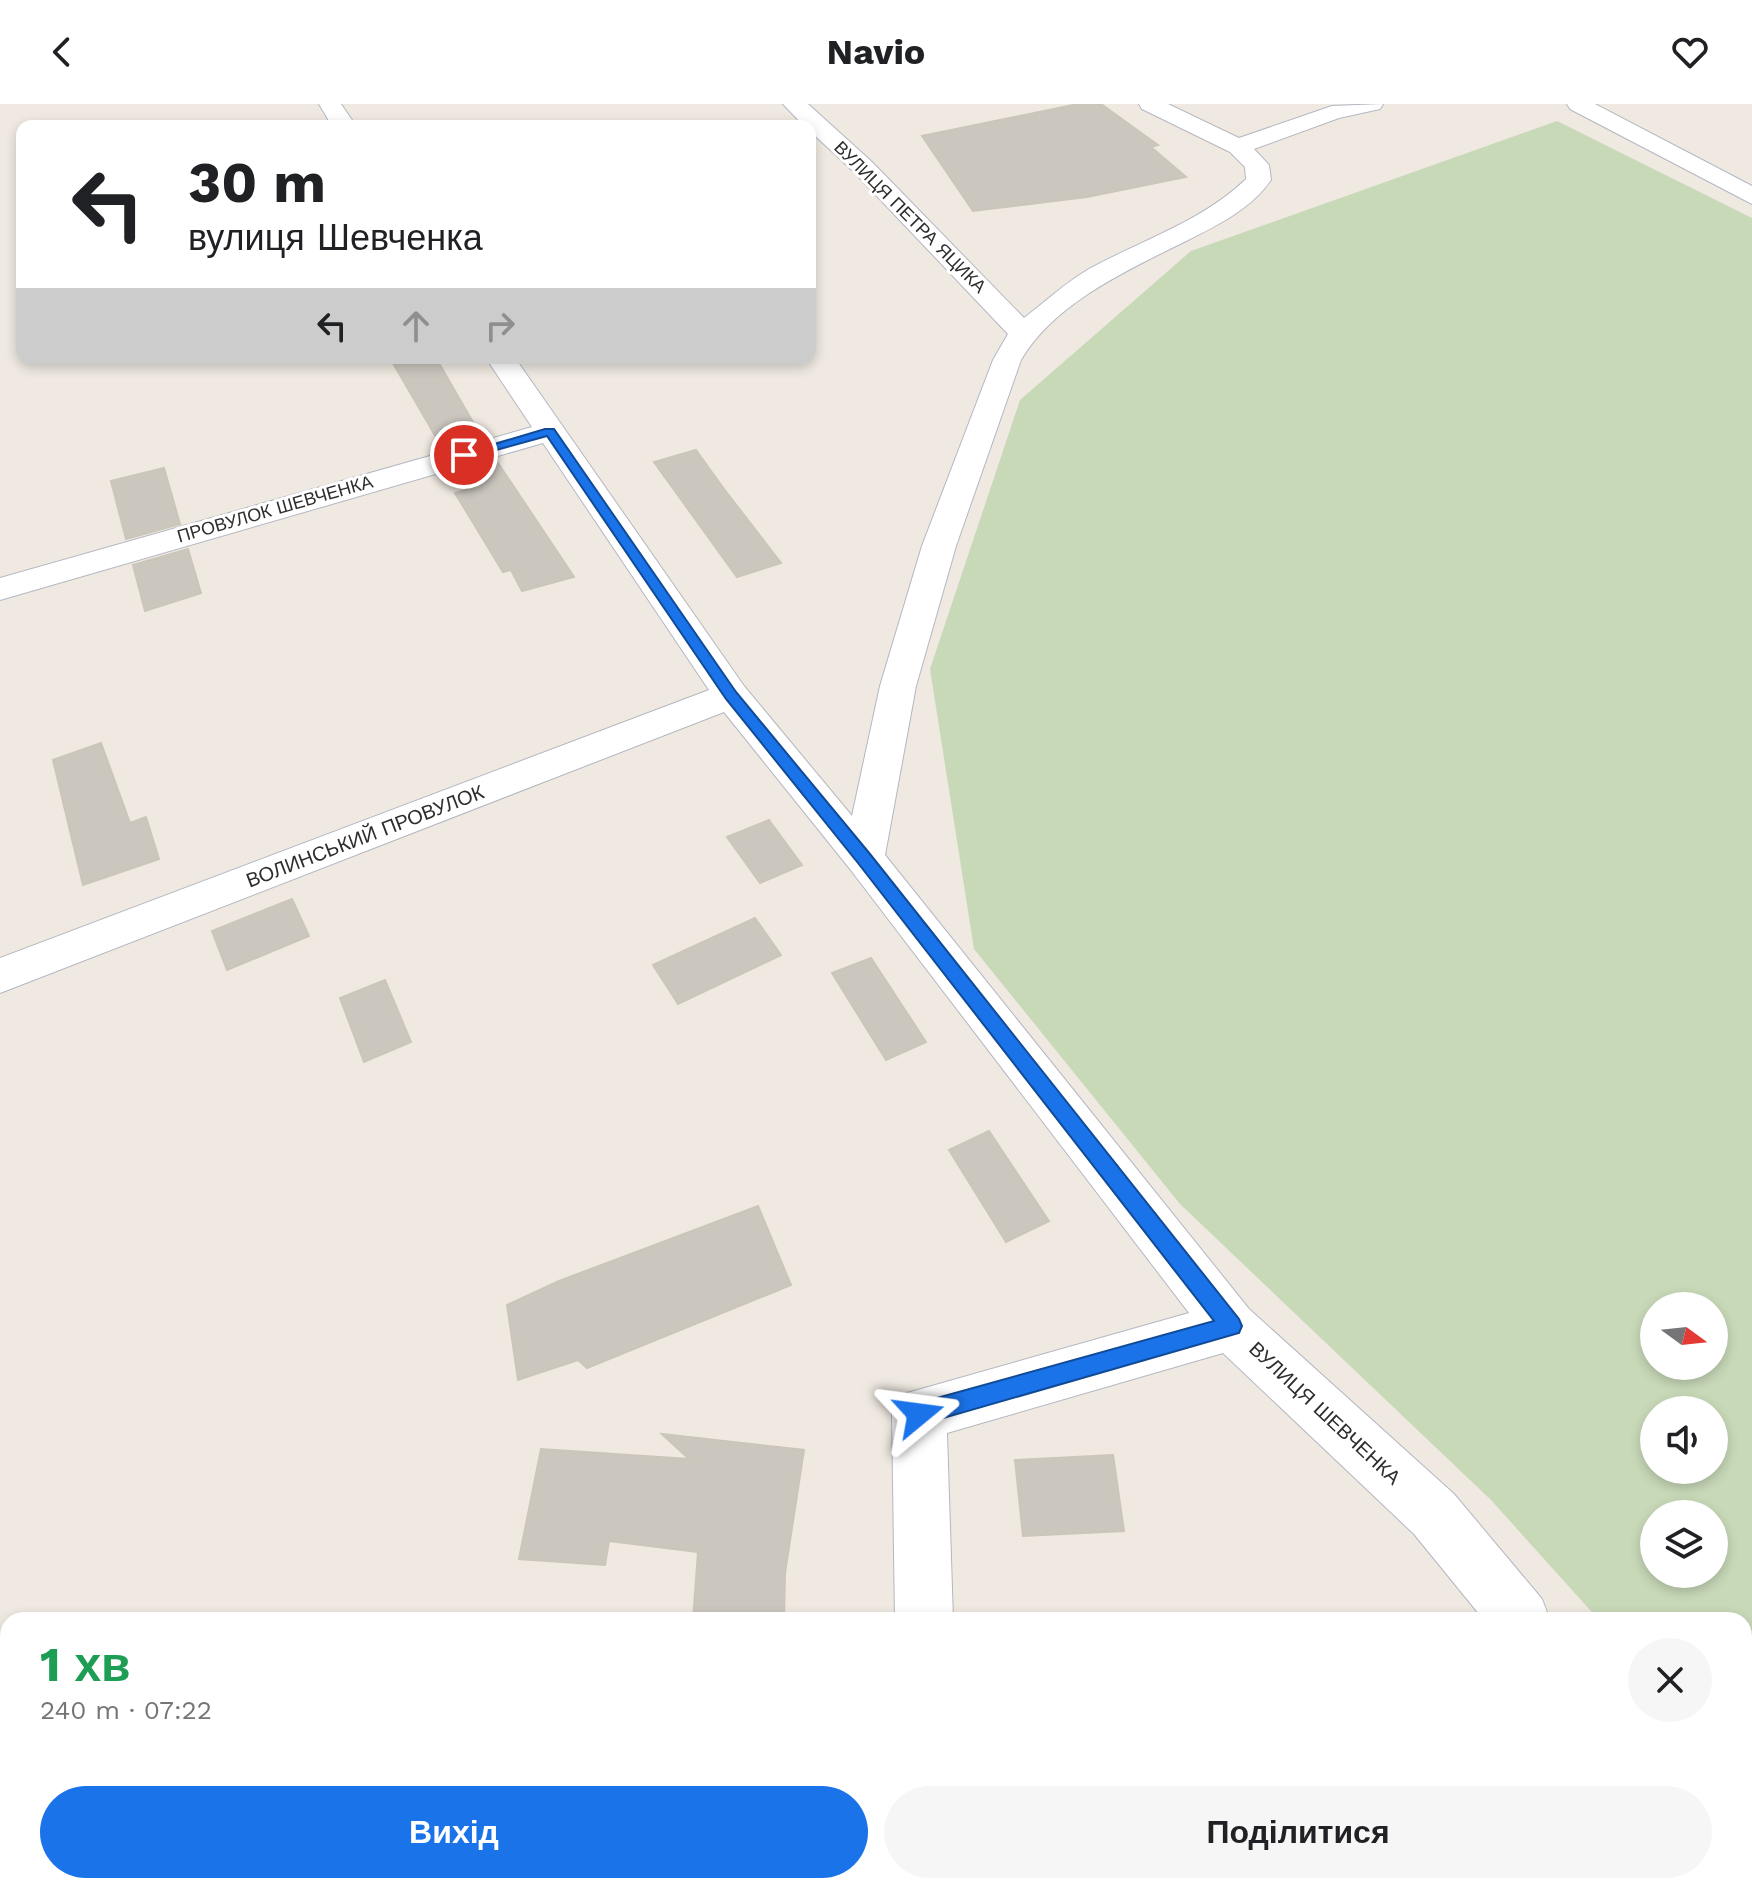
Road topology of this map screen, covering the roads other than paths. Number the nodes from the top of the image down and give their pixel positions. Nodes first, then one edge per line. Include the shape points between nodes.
1 (794, 104) edge
2 (1150, 104) edge
3 (1372, 104) edge
4 (1578, 104) edge
5 (812, 120) edge
6 (816, 124) edge
7 (1238, 147) junction
8 (1752, 196) edge
9 (1023, 333) junction
10 (504, 364) edge
11 (550, 431) junction
12 (0, 589) edge
13 (731, 695) junction
14 (864, 858) junction
15 (0, 976) edge
16 (1231, 1326) junction
17 (924, 1612) edge
18 (1514, 1612) edge

1 - 5 street, ВУЛИЦЯ ПЕТРА ЯЦИКА
2 - 7 street
3 - 7 street
4 - 8 street
6 - 9 street, ВУЛИЦЯ ПЕТРА ЯЦИКА
7 - 9 street via 1257,165 1259,180 1238,201 1096,276
9 - 14 street via 1007,360 939,546 898,686
10 - 11 street, ВУЛИЦЯ ШЕВЧЕНКА
11 - 12 street, ПРОВУЛОК ШЕВЧЕНКА
11 - 13 street, ВУЛИЦЯ ШЕВЧЕНКА
13 - 14 street, ВУЛИЦЯ ШЕВЧЕНКА
13 - 15 street, ВОЛИНСЬКИЙ ПРОВУЛОК
14 - 16 street, ВУЛИЦЯ ШЕВЧЕНКА
16 - 17 street via 919,1414
16 - 18 street, ВУЛИЦЯ ШЕВЧЕНКА via 1434,1514

